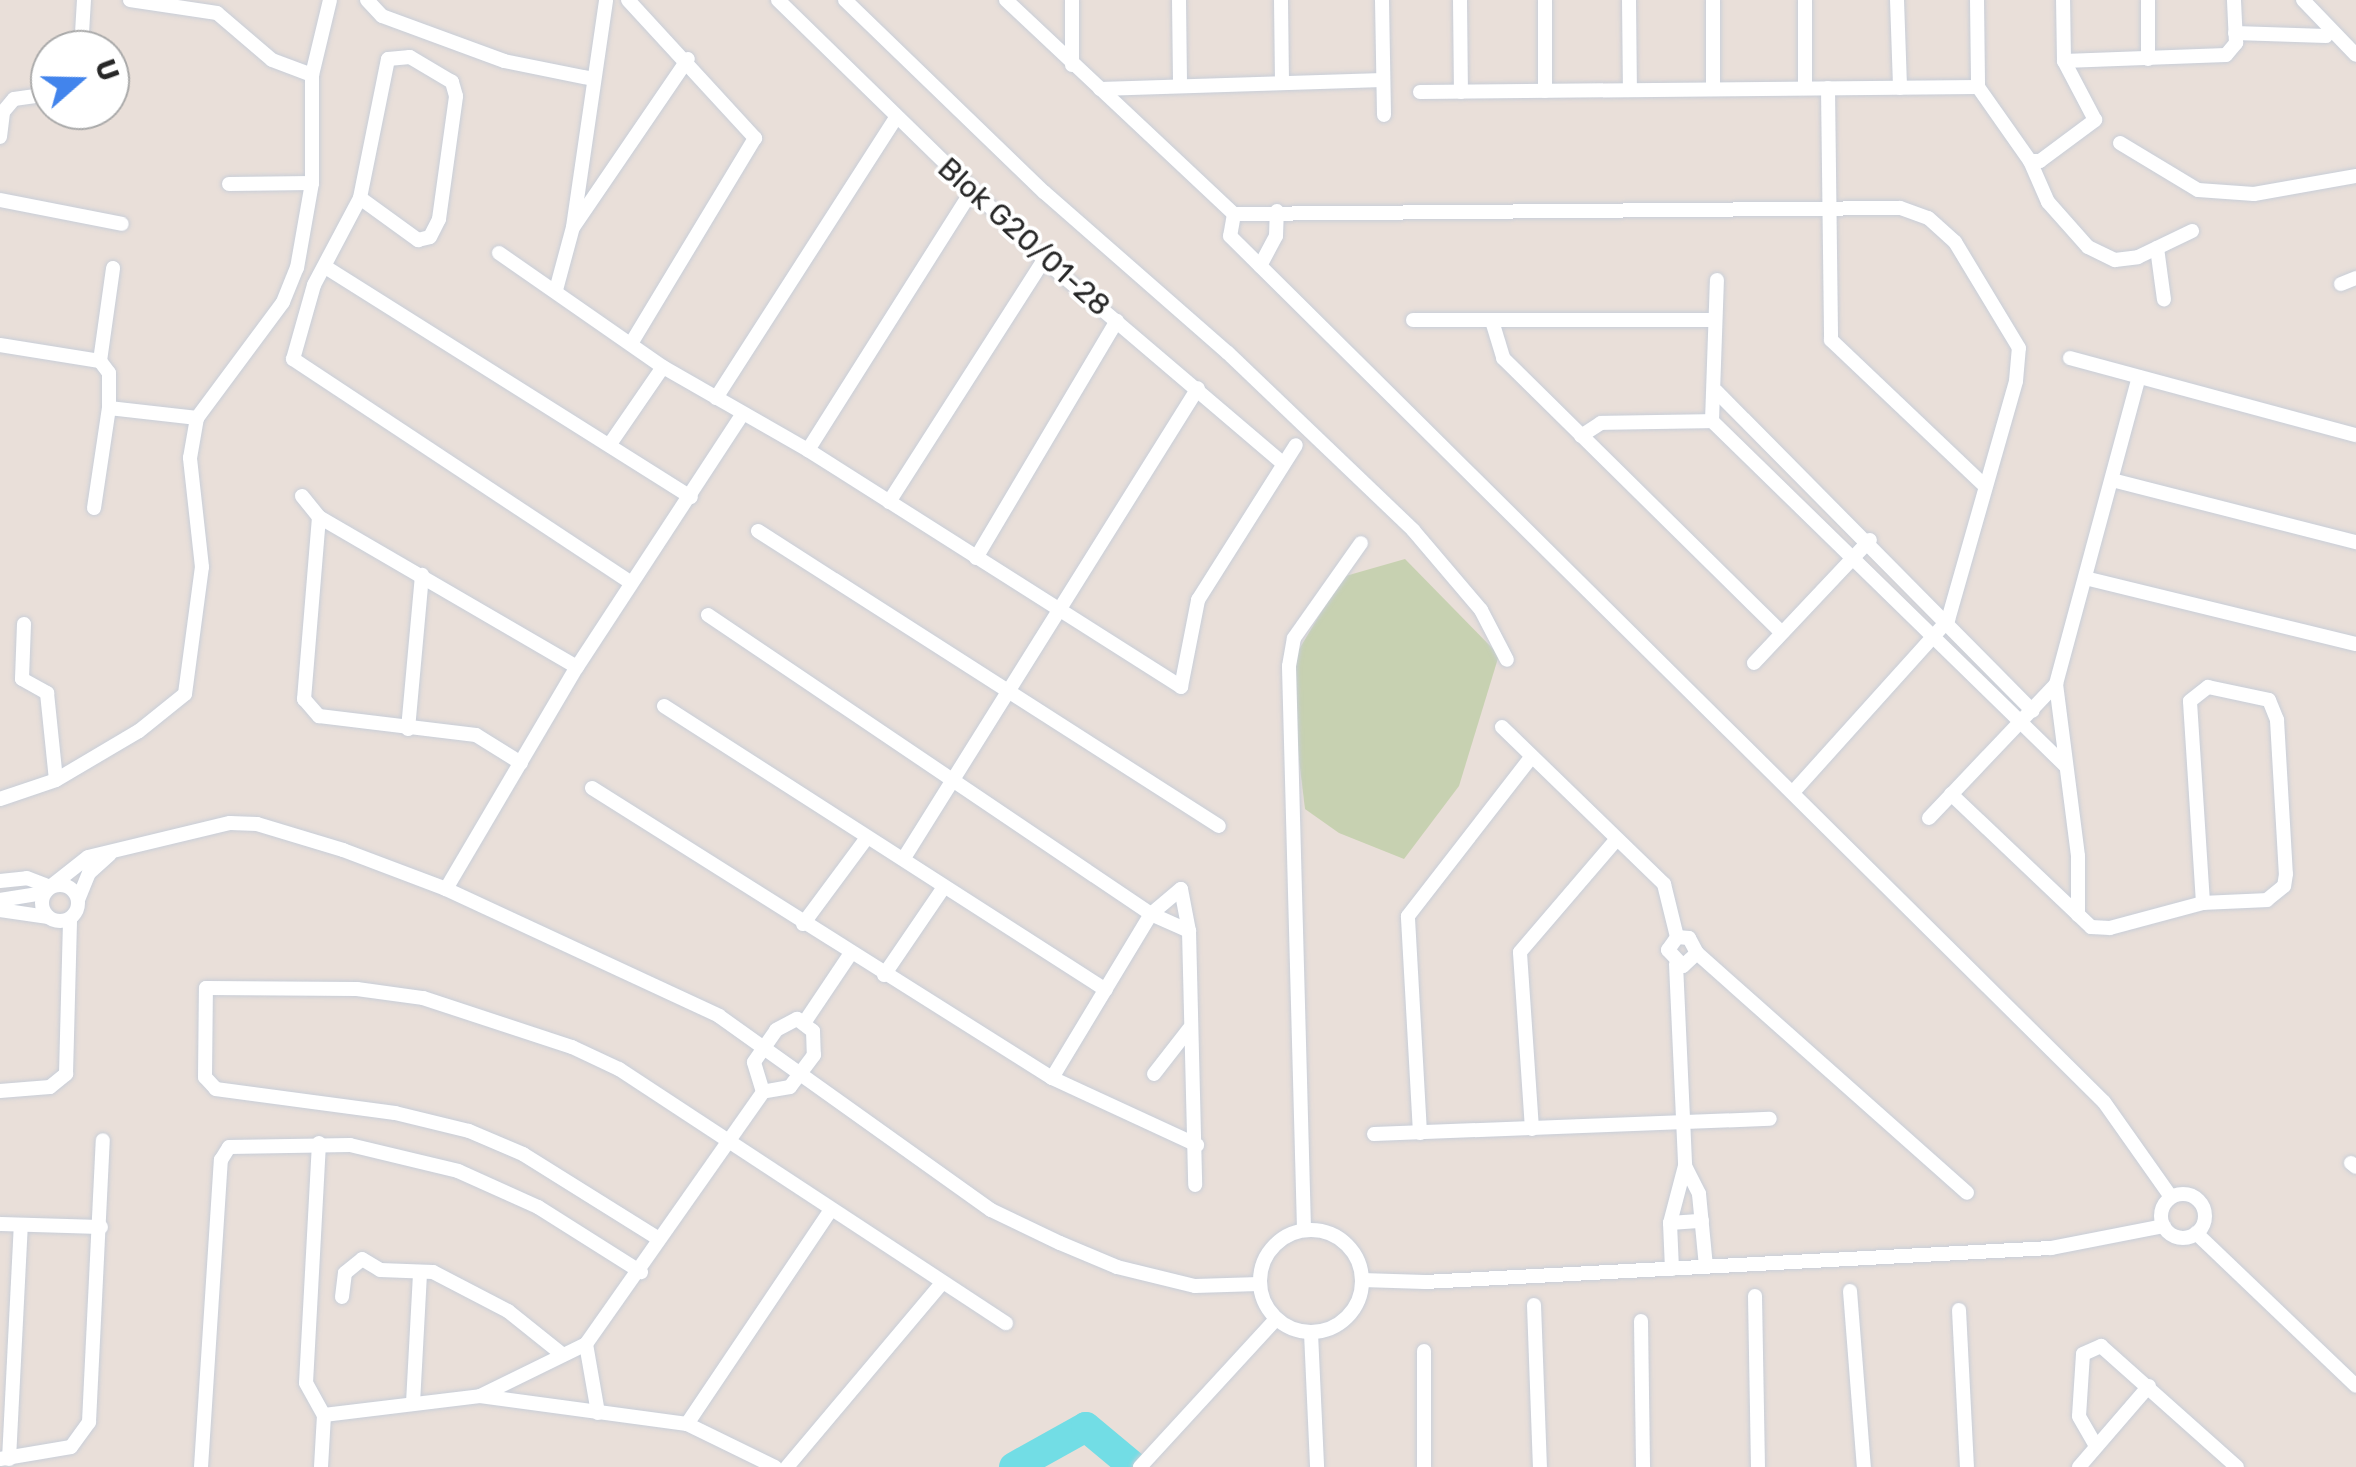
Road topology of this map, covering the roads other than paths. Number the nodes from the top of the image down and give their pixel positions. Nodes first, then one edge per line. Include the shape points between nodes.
1 (84, 0) edge
2 (130, 0) edge
3 (330, 0) edge
4 (367, 0) edge
5 (606, 0) edge
6 (628, 0) edge
7 (778, 0) edge
8 (845, 0) edge
9 (1006, 0) edge
10 (1072, 0) edge
11 (1179, 0) edge
12 (1281, 0) edge
13 (1382, 0) edge
14 (1460, 0) edge
15 (1544, 0) edge
16 (1628, 0) edge
17 (1713, 0) edge
18 (1805, 0) edge
19 (1897, 0) edge
20 (1977, 0) edge
21 (2063, 0) edge
22 (2148, 0) edge
23 (2234, 0) edge
24 (2303, 0) edge
25 (82, 30) edge
26 (2235, 33) junction
27 (2326, 36) dead end
28 (2356, 55) edge
29 (2148, 59) junction
30 (688, 60) junction
31 (2064, 61) junction
32 (1072, 65) junction
33 (312, 75) junction
34 (593, 79) junction
35 (1383, 80) junction
36 (1282, 83) junction
37 (1180, 86) junction
38 (1978, 87) junction
39 (1805, 88) junction
40 (1828, 88) junction
41 (1900, 88) junction
42 (1100, 89) junction
43 (1630, 90) junction
44 (1713, 90) junction
45 (1546, 91) junction
46 (1420, 92) dead end
47 (1462, 92) junction
48 (30, 97) edge
49 (2, 112) edge
50 (1384, 115) dead end
51 (895, 120) junction
52 (0, 137) edge
53 (2120, 143) dead end
54 (2030, 161) junction
55 (2356, 176) edge
56 (312, 183) junction
57 (229, 184) dead end
58 (972, 192) junction
59 (360, 198) junction
60 (0, 200) edge
61 (1831, 208) junction
62 (1277, 211) junction
63 (1234, 214) junction
64 (122, 224) dead end
65 (574, 227) junction
66 (2192, 231) dead end
67 (2157, 248) junction
68 (499, 254) dead end
69 (1044, 260) junction
70 (1260, 266) junction
71 (112, 268) dead end
72 (327, 268) junction
73 (2356, 278) edge
74 (1717, 280) dead end
75 (2341, 284) dead end
76 (556, 290) junction
77 (2164, 300) dead end
78 (1414, 320) dead end
79 (1715, 320) junction
80 (1117, 321) junction
81 (1492, 321) junction
82 (632, 342) junction
83 (0, 345) edge
84 (2070, 358) dead end
85 (100, 361) junction
86 (663, 366) junction
87 (2139, 377) junction
88 (1198, 388) junction
89 (1716, 391) junction
90 (716, 398) junction
91 (108, 408) junction
92 (742, 414) junction
93 (197, 418) junction
94 (1712, 421) junction
95 (2356, 435) edge
96 (1581, 436) junction
97 (610, 444) junction
98 (1296, 445) dead end
99 (808, 450) junction
100 (1282, 462) junction
101 (2112, 480) junction
102 (1985, 486) junction
103 (302, 496) dead end
104 (691, 498) junction
105 (889, 502) junction
106 (94, 508) dead end
107 (319, 517) junction
108 (758, 531) dead end
109 (1870, 540) junction
110 (2356, 542) edge
111 (1361, 543) dead end
112 (976, 558) junction
113 (1852, 559) junction
114 (422, 575) junction
115 (2085, 578) junction
116 (631, 583) junction
117 (1059, 610) junction
118 (708, 615) dead end
119 (1948, 620) junction
120 (24, 624) dead end
121 (1781, 632) junction
122 (1936, 636) junction
123 (2356, 644) edge
124 (1508, 660) dead end
125 (1754, 662) dead end
126 (576, 667) junction
127 (2056, 684) junction
128 (1007, 693) junction
129 (664, 706) dead end
130 (2033, 712) junction
131 (2021, 724) junction
132 (1502, 727) dead end
133 (408, 729) junction
134 (1532, 756) junction
135 (521, 763) junction
136 (2065, 764) junction
137 (953, 779) junction
138 (56, 780) junction
139 (592, 788) dead end
140 (1795, 790) junction
141 (1951, 794) junction
142 (0, 800) edge
143 (1929, 818) dead end
144 (1218, 826) dead end
145 (866, 839) junction
146 (1616, 840) junction
147 (118, 848) junction
148 (904, 858) junction
149 (0, 881) edge
150 (446, 888) junction
151 (48, 890) junction
152 (942, 890) junction
153 (0, 900) edge
154 (78, 900) junction
155 (2203, 903) junction
156 (0, 910) edge
157 (1152, 914) junction
158 (2078, 915) junction
159 (48, 916) junction
160 (70, 919) junction
161 (803, 924) junction
162 (1189, 931) junction
163 (1678, 937) junction
164 (1697, 953) junction
165 (849, 956) junction
166 (1676, 964) junction
167 (884, 975) junction
168 (1106, 990) junction
169 (806, 1020) junction
170 (1189, 1029) junction
171 (763, 1045) junction
172 (801, 1074) junction
173 (1154, 1074) dead end
174 (1052, 1078) junction
175 (0, 1092) edge
176 (762, 1092) junction
177 (1770, 1119) dead end
178 (1682, 1122) junction
179 (1532, 1129) junction
180 (1420, 1133) junction
181 (1374, 1134) dead end
182 (103, 1140) dead end
183 (724, 1142) junction
184 (319, 1143) junction
185 (1197, 1145) junction
186 (1685, 1166) junction
187 (1195, 1185) dead end
188 (1967, 1193) dead end
189 (2172, 1197) junction
190 (830, 1211) junction
191 (1670, 1222) junction
192 (1702, 1222) junction
193 (0, 1224) edge
194 (21, 1225) junction
195 (2164, 1226) junction
196 (101, 1227) junction
197 (1304, 1230) junction
198 (2196, 1233) junction
199 (659, 1239) junction
200 (1706, 1267) junction
201 (1672, 1268) junction
202 (641, 1272) junction
203 (420, 1273) junction
204 (1362, 1280) junction
205 (942, 1283) junction
206 (1259, 1284) junction
207 (1850, 1291) dead end
208 (1754, 1296) dead end
209 (342, 1297) dead end
210 (1534, 1305) dead end
211 (1959, 1310) dead end
212 (1276, 1318) junction
213 (1641, 1321) dead end
214 (1006, 1322) dead end
215 (1312, 1332) junction
216 (586, 1344) junction
217 (1424, 1352) dead end
218 (563, 1356) junction
219 (2149, 1386) junction
220 (2356, 1386) edge
221 (6, 1389) edge
222 (480, 1396) junction
223 (412, 1403) junction
224 (598, 1413) junction
225 (324, 1415) junction
226 (688, 1424) junction
227 (2096, 1446) junction
228 (4, 1458) edge
229 (200, 1467) edge
230 (321, 1467) edge
231 (775, 1467) edge
232 (787, 1467) edge
233 (1140, 1467) edge
234 (1317, 1467) edge
235 (1424, 1467) edge
236 (1540, 1467) edge
237 (1643, 1467) edge
238 (1758, 1467) edge
239 (1864, 1467) edge
240 (1966, 1467) edge
241 (2080, 1467) edge
242 (2237, 1467) edge

1 - 25 street
2 - 33 street via 218,13 272,60
3 - 33 street
4 - 34 street via 382,16 494,58
5 - 34 street
6 - 30 street
7 - 51 street, Blok G20/01-28
8 - 124 street via 1413,530 1481,610
9 - 32 street
10 - 32 street
11 - 37 street
12 - 36 street
13 - 35 street
14 - 47 street
15 - 45 street
16 - 43 street
17 - 44 street
18 - 39 street
19 - 41 street
20 - 38 street
21 - 31 street
22 - 29 street
23 - 26 street
24 - 28 street
26 - 27 street
26 - 29 street via 2226,55
29 - 31 street
30 - 65 street
30 - 82 street via 753,130 754,144
31 - 54 street via 2095,120 2040,161
32 - 42 street
33 - 56 street
34 - 65 street
35 - 36 street
35 - 50 street
36 - 37 street
37 - 42 street
38 - 41 street
38 - 54 street
39 - 40 street
39 - 44 street
40 - 41 street
40 - 61 street
42 - 63 street
43 - 44 street
43 - 45 street
45 - 47 street
46 - 47 street
48 - 49 street via 14,99
49 - 52 street
51 - 58 street, Blok G20/01-28
51 - 90 street
53 - 55 street via 2198,190 2254,194
54 - 67 street via 2048,202 2088,246 2115,260
56 - 57 street
56 - 93 street via 284,302
58 - 69 street, Blok G20/01-28
58 - 99 street
59 - 59 street via 388,59 410,57 452,82 456,96 439,219 430,237 418,240
59 - 72 street via 343,220
60 - 64 street
61 - 62 street
61 - 102 street via 1833,344
61 - 102 street via 1900,208 1928,218 1956,242 2010,324 2019,348 2016,381
62 - 63 street
62 - 70 street via 1276,236
63 - 70 street via 1230,236
65 - 76 street
66 - 67 street
67 - 77 street
68 - 76 street
69 - 80 street, Blok G20/01-28
69 - 105 street
70 - 140 street
71 - 85 street
72 - 97 street
72 - 116 street via 314,285 293,359
73 - 75 street
74 - 79 street
76 - 82 street
78 - 81 street
79 - 81 street
79 - 89 street
80 - 88 street, Blok G20/01-28
80 - 112 street
81 - 96 street via 1503,358
82 - 86 street
83 - 85 street
84 - 87 street
85 - 91 street via 108,372
86 - 90 street
86 - 97 street
87 - 95 street
87 - 101 street
88 - 100 street, Blok G20/01-28
88 - 117 street
89 - 94 street
89 - 109 street
90 - 92 street
91 - 93 street
91 - 106 street
92 - 99 street
92 - 104 street
93 - 138 street via 190,458 202,567 185,694 139,731
94 - 96 street via 1601,423
94 - 113 street
96 - 121 street
97 - 104 street
98 - 100 street
99 - 105 street
100 - 117 street via 1193,611 1181,687
101 - 110 street
101 - 115 street
102 - 119 street
103 - 107 street
104 - 116 street
105 - 112 street
107 - 114 street
107 - 133 street via 304,699 320,716
108 - 128 street
109 - 113 street
109 - 119 street
111 - 197 street via 1294,638 1290,656
112 - 117 street
113 - 121 street
113 - 122 street
114 - 126 street
114 - 133 street
115 - 123 street
115 - 127 street
116 - 126 street
117 - 128 street
118 - 137 street
119 - 122 street
119 - 130 street
120 - 138 street via 22,680 47,693
121 - 125 street
122 - 131 street
122 - 140 street
126 - 135 street
127 - 130 street
127 - 136 street
128 - 137 street
128 - 144 street
129 - 145 street
130 - 131 street
131 - 136 street
131 - 141 street
132 - 134 street
133 - 135 street via 476,736
134 - 146 street
134 - 180 street via 1408,916
135 - 150 street
136 - 158 street
137 - 148 street
137 - 157 street
138 - 142 street
139 - 161 street
140 - 189 street via 2104,1102
141 - 143 street
141 - 158 street
145 - 148 street
145 - 161 street
146 - 163 street via 1664,884
146 - 179 street via 1520,952
147 - 150 street via 216,825 257,824
147 - 151 street via 81,860
147 - 154 street via 90,873
148 - 152 street
149 - 151 street via 27,878
150 - 171 street via 654,981
151 - 153 street
151 - 154 street via 68,886
151 - 159 street
152 - 167 street
152 - 168 street
154 - 160 street
155 - 155 street via 2190,701 2208,687 2269,700 2277,720 2286,874 2284,886 2267,900
155 - 158 street via 2110,928 2091,927
156 - 159 street
157 - 162 street
157 - 162 street via 1179,888
157 - 168 street
159 - 160 street
160 - 175 street via 66,1074 50,1088
161 - 165 street
162 - 170 street
163 - 164 street via 1694,942
163 - 166 street via 1668,950
164 - 166 street via 1690,964
164 - 188 street
165 - 167 street
165 - 169 street
166 - 178 street
167 - 174 street
168 - 174 street
169 - 171 street via 787,1022
169 - 172 street via 816,1042
170 - 173 street
170 - 185 street
171 - 172 street
171 - 176 street via 754,1077
172 - 176 street via 784,1090
172 - 206 street via 991,1210 1060,1244 1196,1286
174 - 185 street
176 - 183 street
177 - 178 street
178 - 179 street
178 - 186 street
179 - 180 street
180 - 181 street
182 - 196 street
183 - 190 street
183 - 199 street
183 - 199 street via 618,1069 485,1016 357,989 206,988 205,1077 216,1090 395,1113 468,1132 523,1154
184 - 202 street via 386,1152 486,1182
184 - 225 street via 306,1384
184 - 229 street via 236,1145 220,1160
185 - 187 street
186 - 191 street
186 - 192 street
189 - 195 street via 2162,1210
189 - 198 street via 2187,1194 2200,1203 2204,1219
190 - 205 street
190 - 226 street
191 - 192 street
191 - 201 street
192 - 200 street
193 - 194 street
194 - 196 street
194 - 221 street
195 - 198 street via 2176,1236
195 - 200 street via 2051,1248
196 - 228 street via 88,1422 71,1447
197 - 204 street via 1336,1236 1348,1246
197 - 206 street via 1266,1254
198 - 220 street
199 - 202 street
200 - 201 street
201 - 204 street
202 - 216 street
203 - 209 street via 380,1270 362,1258 345,1273
203 - 218 street via 440,1274 508,1312
203 - 223 street
204 - 215 street via 1343,1321
205 - 214 street
205 - 232 street
206 - 212 street
207 - 239 street
208 - 238 street
210 - 236 street
211 - 240 street
212 - 215 street
212 - 233 street
213 - 237 street
215 - 234 street
216 - 218 street
216 - 224 street
217 - 235 street
218 - 222 street
219 - 227 street
219 - 227 street via 2100,1346 2083,1354 2078,1416
219 - 242 street
221 - 228 street
222 - 223 street
222 - 224 street
223 - 225 street
224 - 226 street
225 - 230 street
226 - 231 street
227 - 241 street

